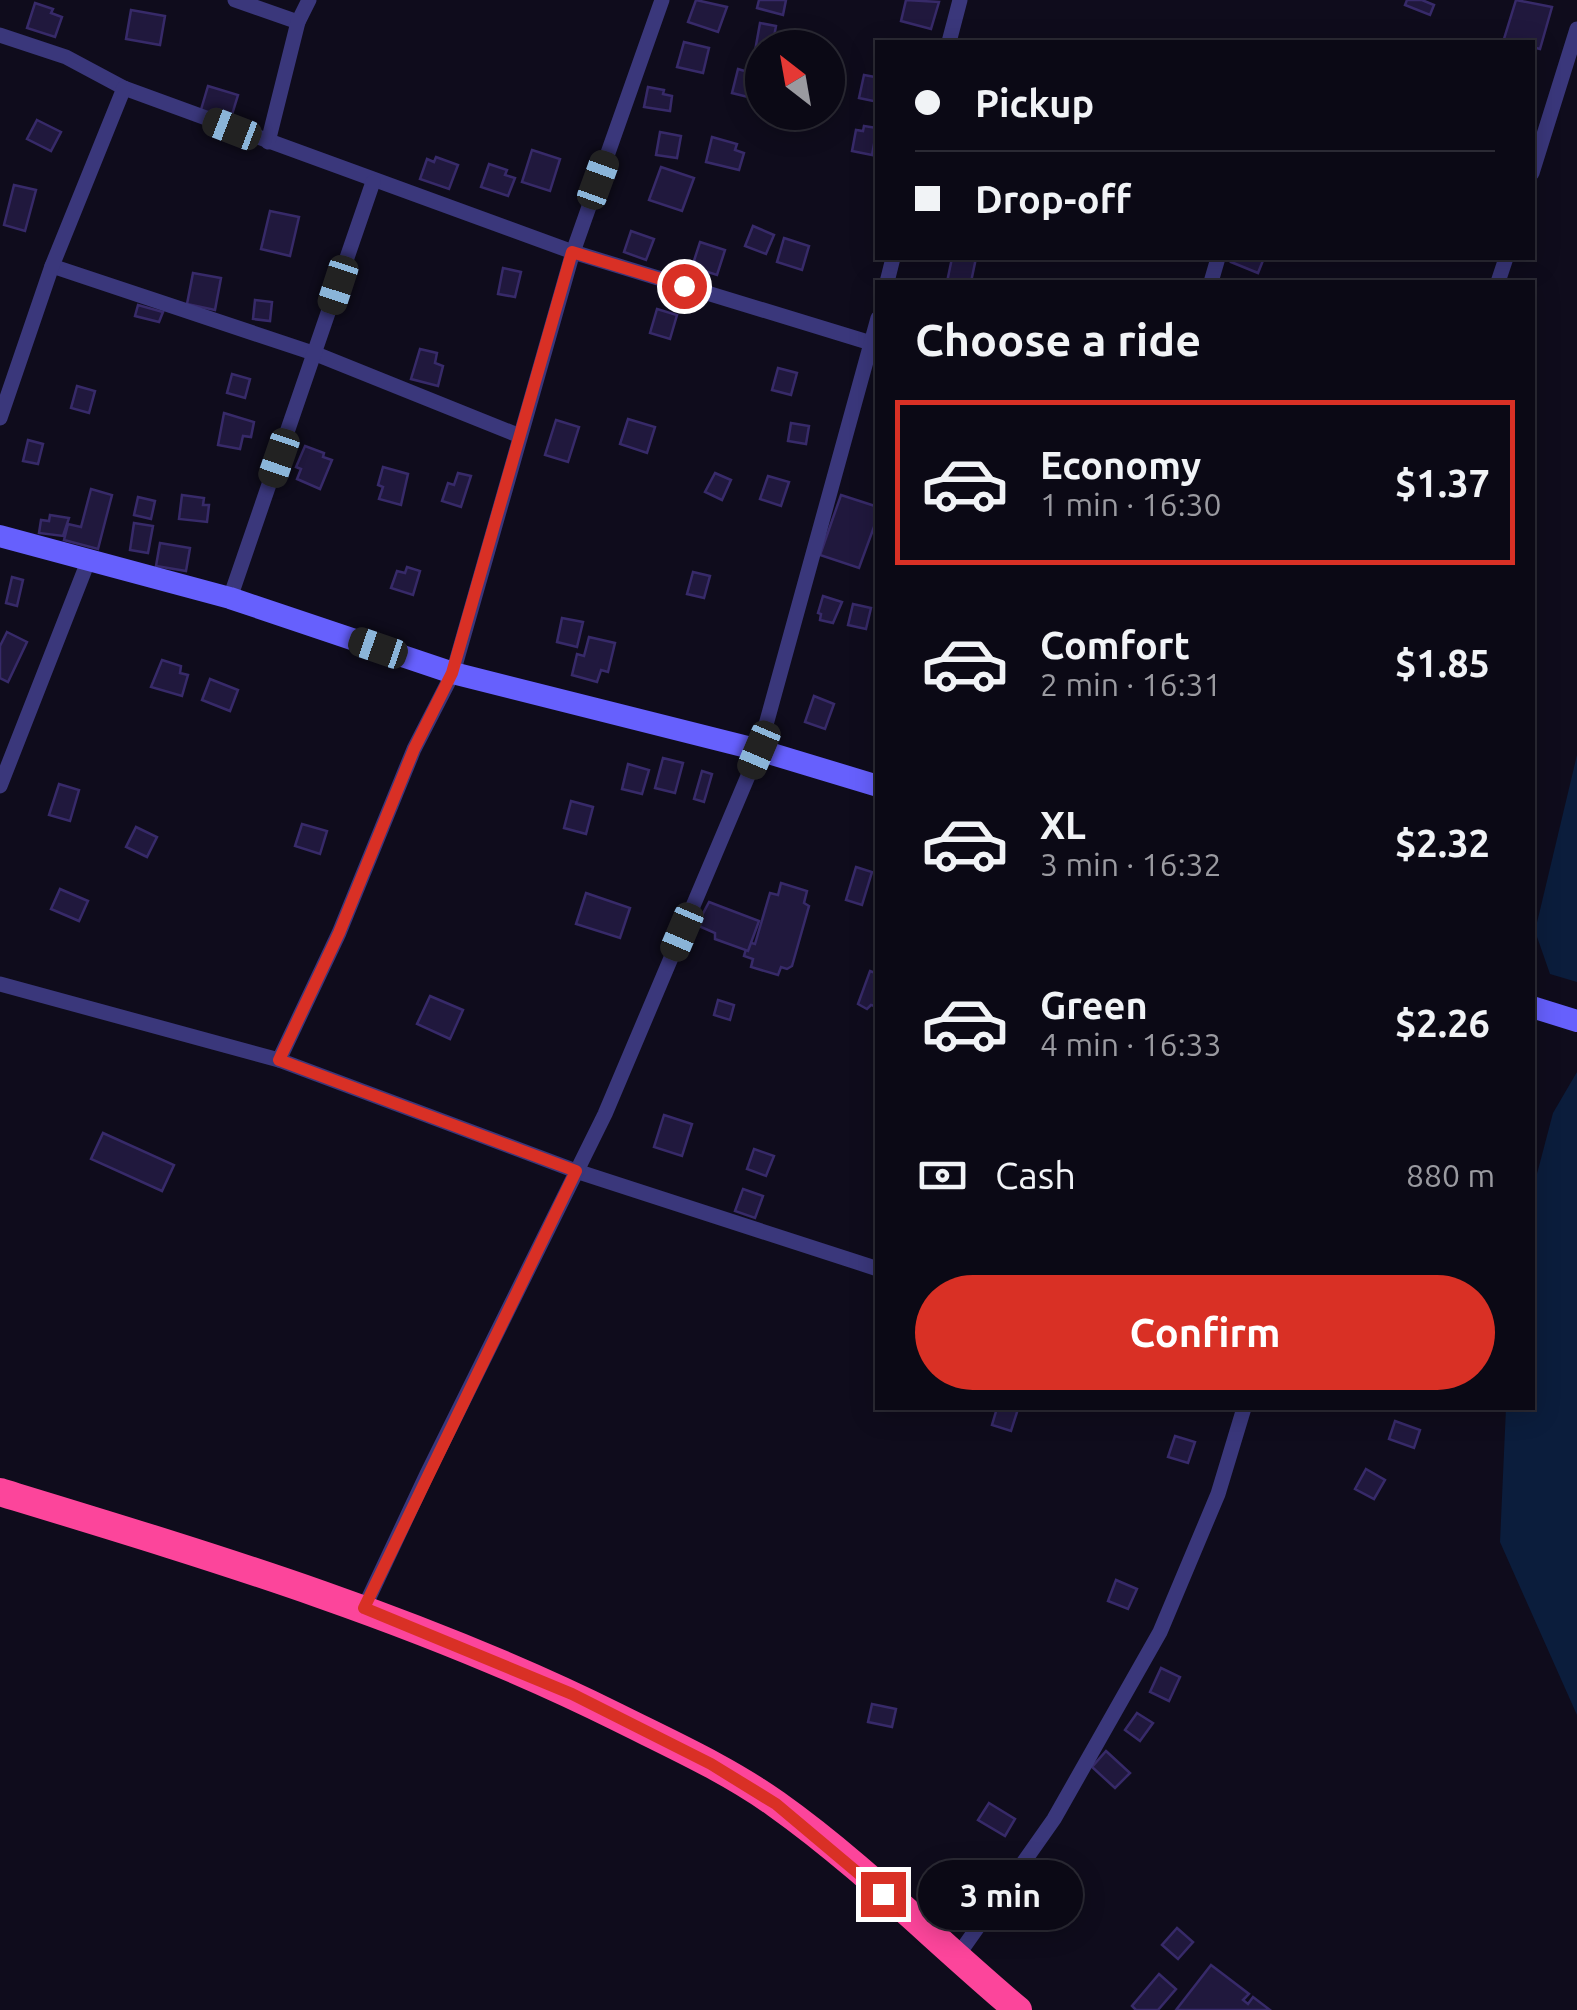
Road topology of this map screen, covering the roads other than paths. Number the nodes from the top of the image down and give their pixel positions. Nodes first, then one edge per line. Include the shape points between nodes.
1 (235, 0) edge
2 (308, 0) edge
3 (662, 0) edge
4 (960, 0) edge
5 (298, 22) junction
6 (1577, 29) edge
7 (0, 35) edge
8 (950, 40) edge
9 (124, 88) junction
10 (268, 142) junction
11 (1535, 162) edge
12 (373, 182) junction
13 (572, 252) junction
14 (52, 266) junction
15 (875, 329) edge
16 (871, 343) junction
17 (316, 354) junction
18 (0, 418) edge
19 (520, 436) junction
20 (0, 536) edge
21 (89, 560) junction
22 (230, 598) junction
23 (452, 673) junction
24 (759, 750) junction
25 (875, 785) edge
26 (0, 786) edge
27 (0, 984) edge
28 (1535, 1008) edge
29 (1577, 1021) edge
30 (279, 1060) junction
31 (576, 1171) junction
32 (875, 1268) edge
33 (1243, 1410) edge
34 (0, 1492) edge
35 (364, 1608) junction
36 (956, 1958) junction
37 (1018, 2010) edge

1 - 5 street
2 - 5 street
3 - 13 street
4 - 8 street
5 - 10 street
6 - 11 street
7 - 9 street
9 - 10 street
9 - 14 street
10 - 12 street
12 - 13 street
12 - 17 street
13 - 16 street
13 - 19 street
14 - 17 street
14 - 18 street
15 - 16 street
16 - 24 street
17 - 19 street
17 - 22 street
19 - 23 street
20 - 21 street
21 - 22 street
21 - 26 street
22 - 23 street
23 - 24 street
23 - 30 street
24 - 25 street
24 - 31 street
27 - 30 street
28 - 29 street
30 - 31 street
31 - 32 street
31 - 35 street
33 - 36 street via 1218,1494 1160,1632 1054,1818
34 - 35 highway
35 - 36 highway via 572,1694 711,1764 776,1804
36 - 37 highway

